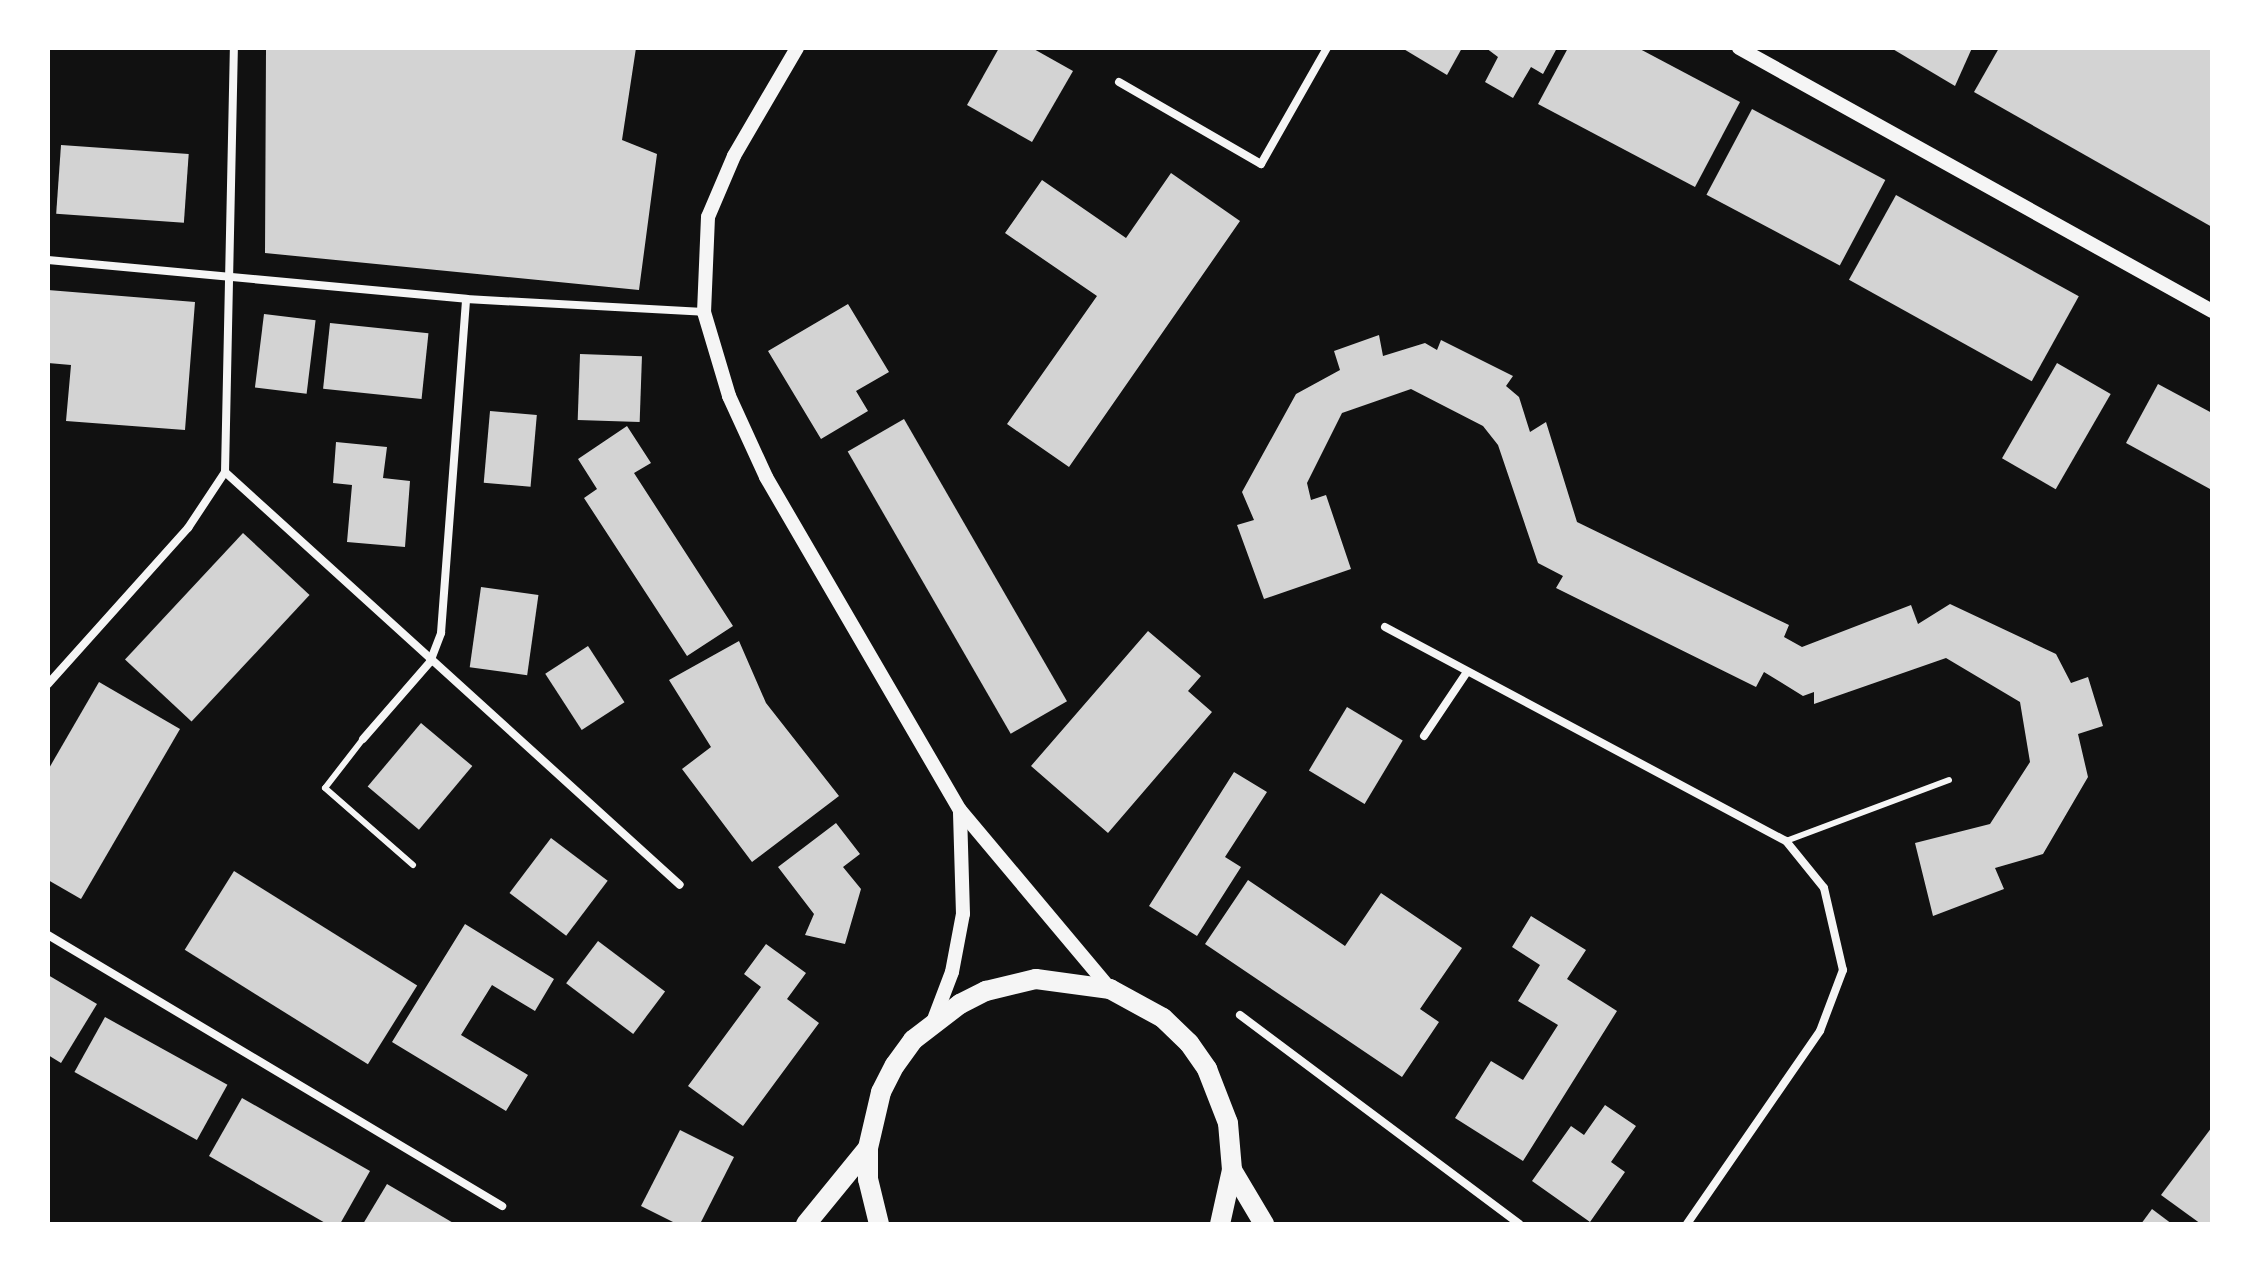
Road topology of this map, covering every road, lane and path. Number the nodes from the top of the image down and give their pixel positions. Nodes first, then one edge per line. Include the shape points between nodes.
1 (234, 48) edge
2 (797, 48) edge
3 (1327, 48) edge
4 (1739, 48) edge
5 (1119, 82) dead end
6 (48, 260) edge
7 (230, 275) junction
8 (466, 299) junction
9 (2212, 311) edge
10 (704, 312) junction
11 (225, 472) junction
12 (1385, 627) dead end
13 (430, 662) junction
14 (1467, 672) junction
15 (48, 683) edge
16 (1424, 736) dead end
17 (363, 739) joint
18 (1949, 780) dead end
19 (960, 810) junction
20 (1786, 841) junction
21 (413, 865) dead end
22 (680, 885) dead end
23 (48, 935) edge
24 (1110, 989) junction
25 (1240, 1015) dead end
26 (933, 1022) junction
27 (868, 1148) junction
28 (1232, 1170) junction
29 (502, 1206) dead end
30 (806, 1224) edge
31 (879, 1224) edge
32 (1220, 1224) edge
33 (1264, 1224) edge
34 (1519, 1224) edge
35 (1687, 1224) edge

1 - 7 street
2 - 10 street via 734,156 708,217
3 - 5 street via 1261,164
4 - 9 street
6 - 7 street
7 - 8 street
7 - 11 street
8 - 10 street
8 - 13 street via 441,633
10 - 19 street via 729,396 766,477
11 - 13 street
11 - 15 street via 188,528
12 - 14 street
13 - 17 street
13 - 22 street
14 - 16 street
14 - 20 street
17 - 21 lane via 325,788
18 - 20 lane
19 - 24 street
19 - 26 street via 963,914 952,972
20 - 35 street via 1824,888 1843,970 1820,1031
23 - 29 street
24 - 26 main road via 1036,979 986,991
24 - 28 main road via 1163,1018 1207,1069 1228,1123
25 - 34 street
26 - 27 main road via 904,1053 881,1092
27 - 30 main road
27 - 31 main road via 868,1179
28 - 32 main road
28 - 33 main road

